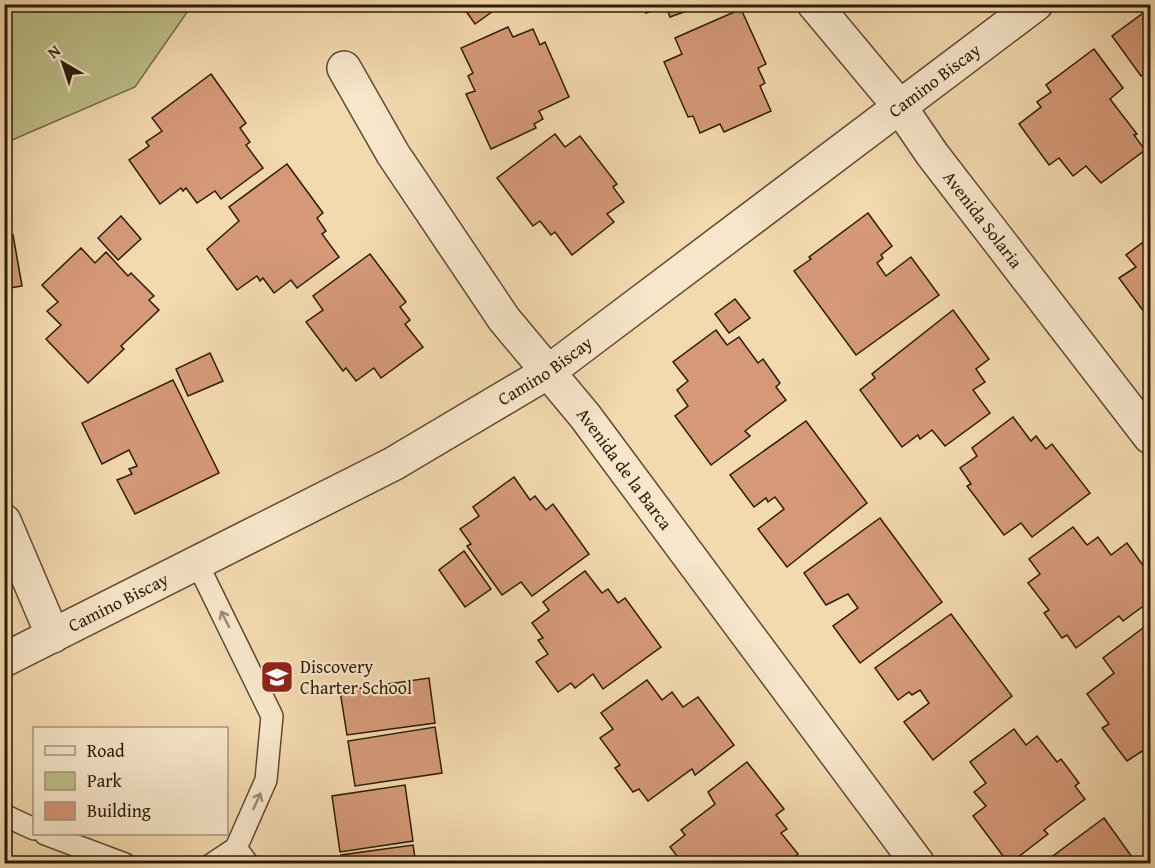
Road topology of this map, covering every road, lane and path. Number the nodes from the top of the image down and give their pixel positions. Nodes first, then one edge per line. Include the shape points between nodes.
1 (814, 4) edge
2 (1036, 4) edge
3 (344, 68) dead end
4 (900, 107) junction
5 (548, 372) junction
6 (1150, 437) edge
7 (4, 521) edge
8 (197, 563) junction
9 (53, 636) junction
10 (4, 660) edge
11 (4, 814) edge
12 (33, 828) edge
13 (48, 835) edge
14 (242, 856) edge
15 (125, 864) edge
16 (212, 864) edge
17 (918, 864) edge

1 - 4 street, Avenida Solaria
2 - 4 street, Camino Biscay
3 - 5 street, Avenida de la Barca via 393,154 504,318
4 - 5 street, Camino Biscay
4 - 6 street, Avenida Solaria
5 - 8 street, Camino Biscay via 393,464
5 - 17 street, Avenida de la Barca via 585,416
7 - 9 street
8 - 9 street, Camino Biscay
14 -> 8 lane via 266,780 272,716
9 - 10 street, Camino Biscay
11 - 12 lane
13 - 15 lane
14 - 16 lane

